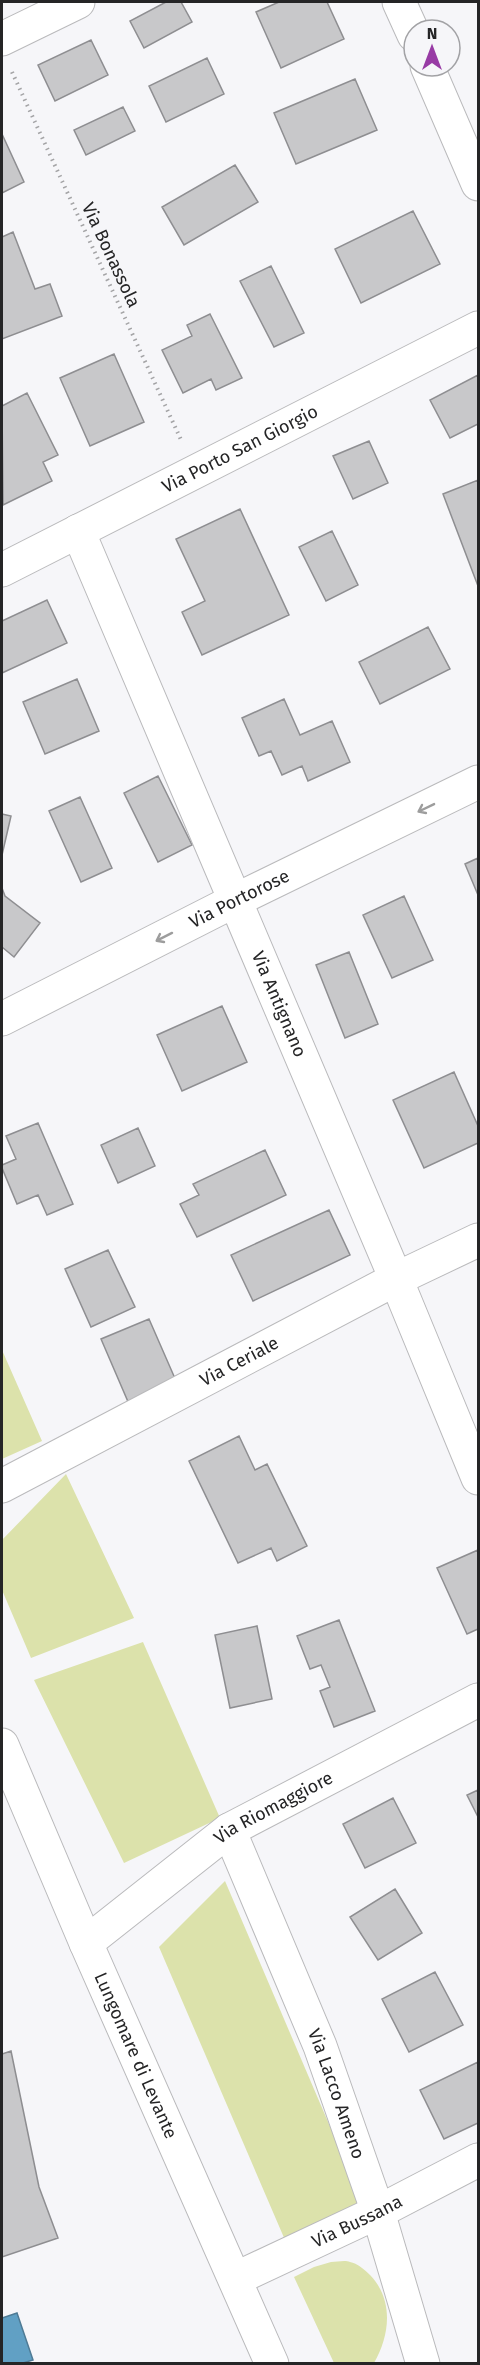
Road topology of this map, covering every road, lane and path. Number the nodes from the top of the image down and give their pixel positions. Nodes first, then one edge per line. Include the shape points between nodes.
1 (78, 2) edge
2 (399, 2) edge
3 (406, 18) edge
4 (2, 39) edge
5 (11, 71) dead end
6 (432, 78) edge
7 (478, 184) edge
8 (478, 328) edge
9 (196, 472) junction
10 (78, 531) junction
11 (2, 570) edge
12 (478, 782) edge
13 (234, 901) junction
14 (2, 1019) edge
15 (478, 1240) edge
16 (396, 1279) junction
17 (478, 1478) edge
18 (2, 1486) edge
19 (478, 1700) edge
20 (2, 1745) edge
21 (229, 1830) junction
22 (86, 1943) junction
23 (478, 2160) edge
24 (378, 2212) junction
25 (235, 2279) junction
26 (272, 2364) edge
27 (423, 2364) edge

1 - 4 street
2 - 3 street
5 - 9 path, Via Bonassola
6 - 7 street
8 - 9 street, Via Porto San Giorgio
9 - 10 street, Via Porto San Giorgio
10 - 11 street, Via Porto San Giorgio
10 - 13 street, Via Antignano
12 -> 13 street, Via Portorose
13 -> 14 street, Via Portorose
13 - 16 street, Via Antignano
15 - 16 street, Via Ceriale
16 - 17 street, Via Antignano
16 - 18 street, Via Ceriale
19 - 21 street, Via Riomaggiore
20 - 22 street, Lungomare di Levante
21 - 22 street, Via Riomaggiore
21 - 24 street, Via Lacco Ameno via 320,2046
22 - 25 street, Lungomare di Levante
23 - 24 street, Via Bussana
24 - 25 street, Via Bussana
24 - 27 street, Via Lacco Ameno
25 - 26 street, Lungomare di Levante

